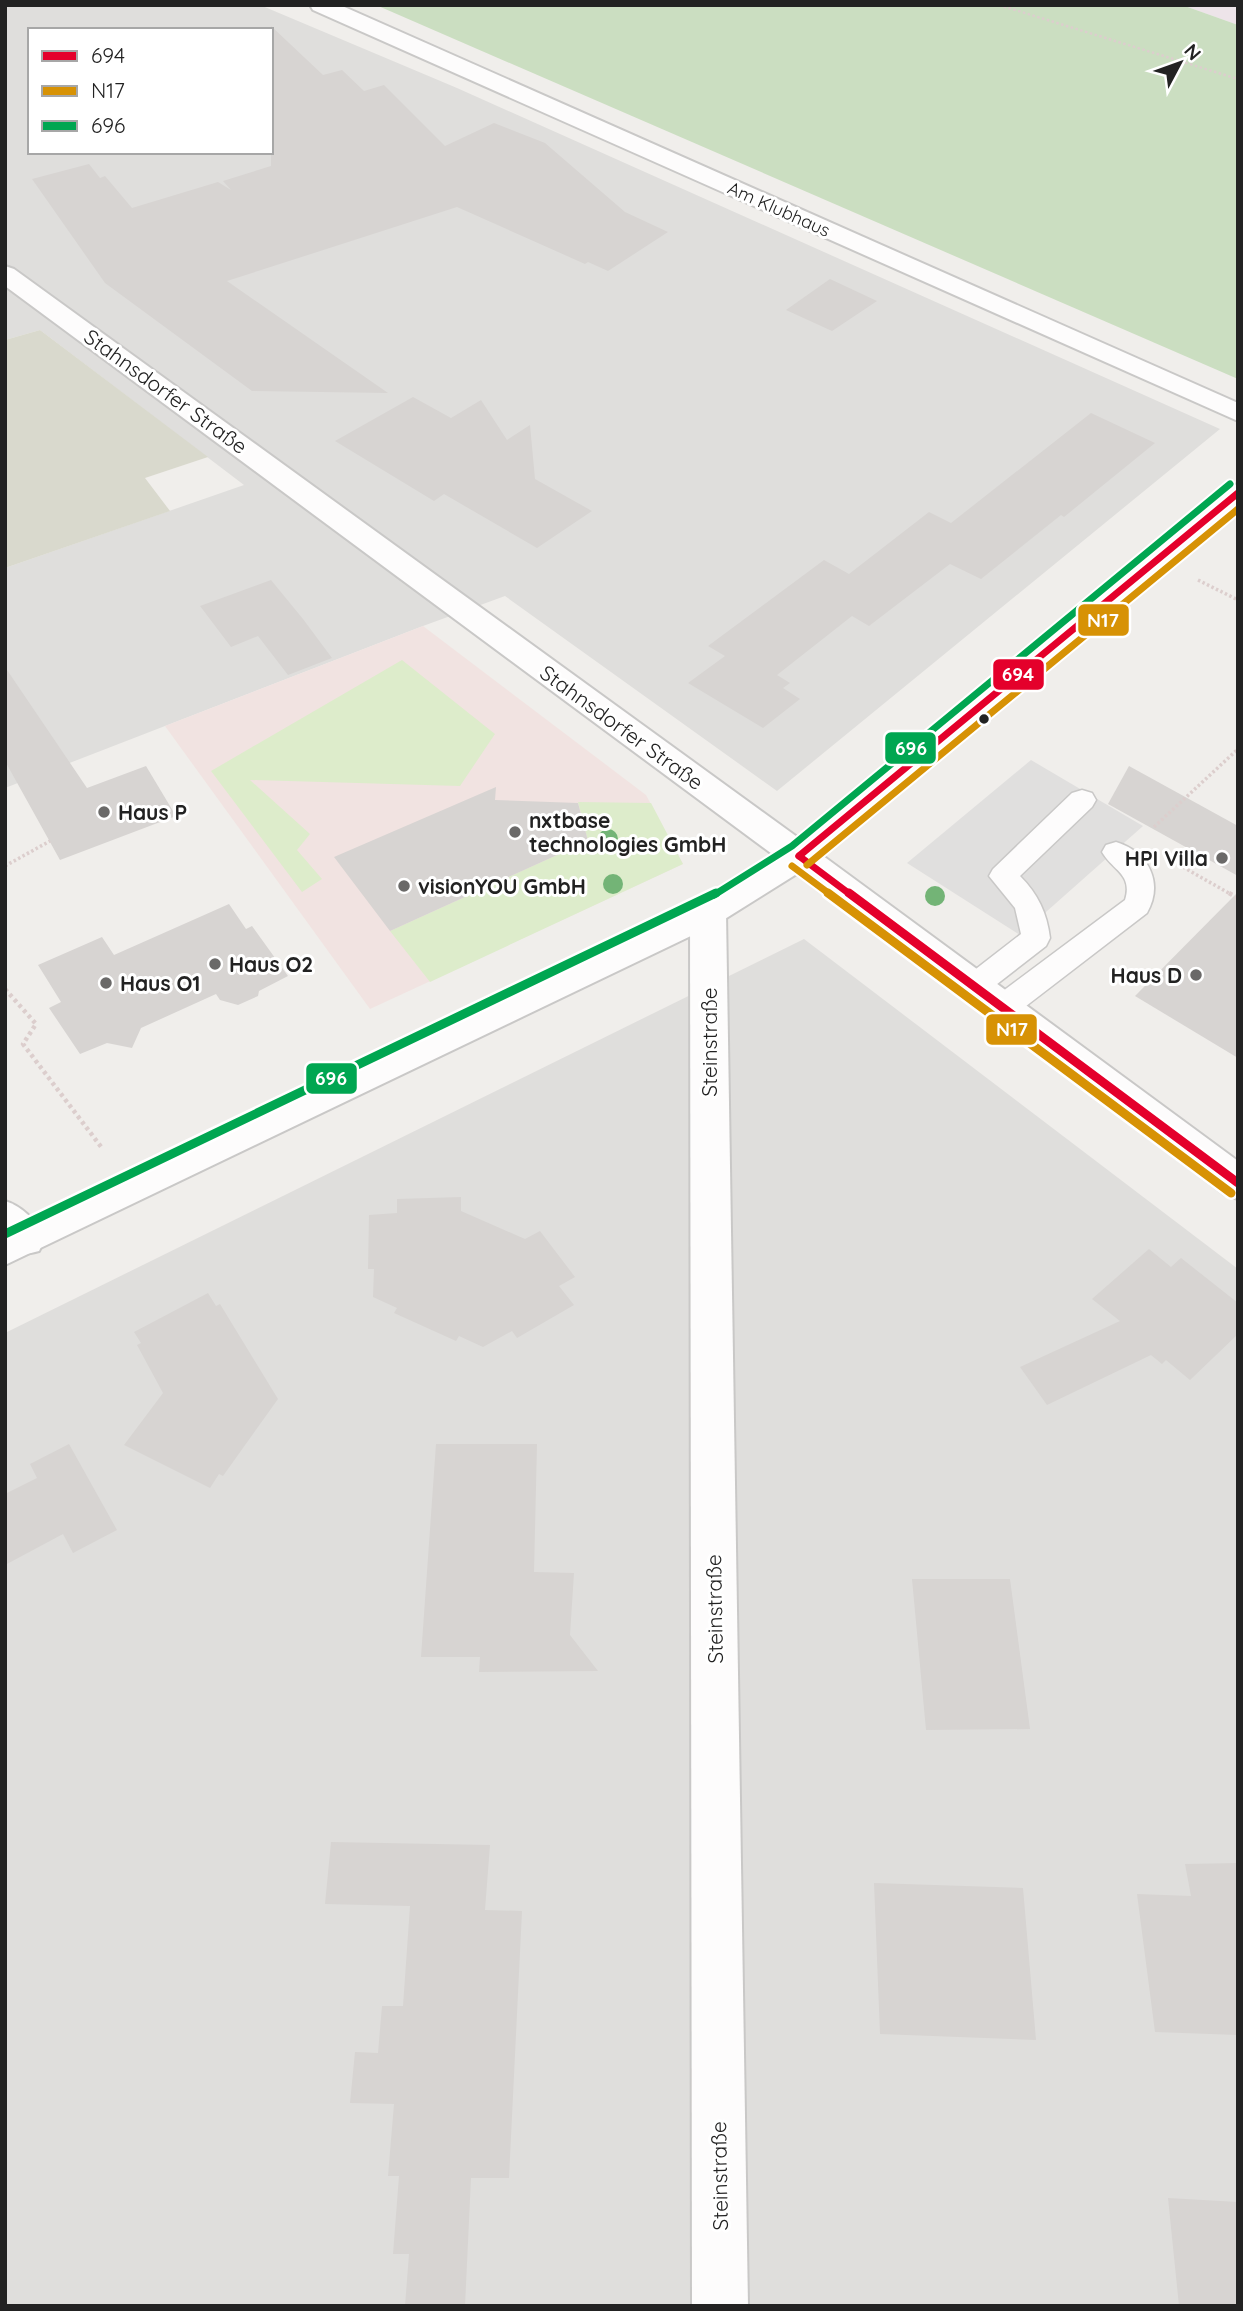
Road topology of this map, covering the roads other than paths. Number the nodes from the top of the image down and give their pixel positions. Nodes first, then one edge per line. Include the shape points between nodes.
1 (321, 5) edge
2 (5, 274) edge
3 (1238, 413) edge
4 (1238, 493) edge
5 (1082, 800) dead end
6 (1116, 852) dead end
7 (799, 856) junction
8 (708, 913) junction
9 (988, 998) junction
10 (1238, 1183) edge
11 (12, 1235) edge
12 (720, 2306) edge

1 - 3 street, Am Klubhaus
2 - 7 street, Stahnsdorfer Straße
4 - 7 street
5 - 9 lane via 1003,876 1034,914 1035,938
6 - 9 lane via 1137,870 1143,882 1137,906
7 - 8 street
7 - 9 street, Stahnsdorfer Straße
8 - 11 street
8 - 12 street, Steinstraße
9 - 10 street, Stahnsdorfer Straße

